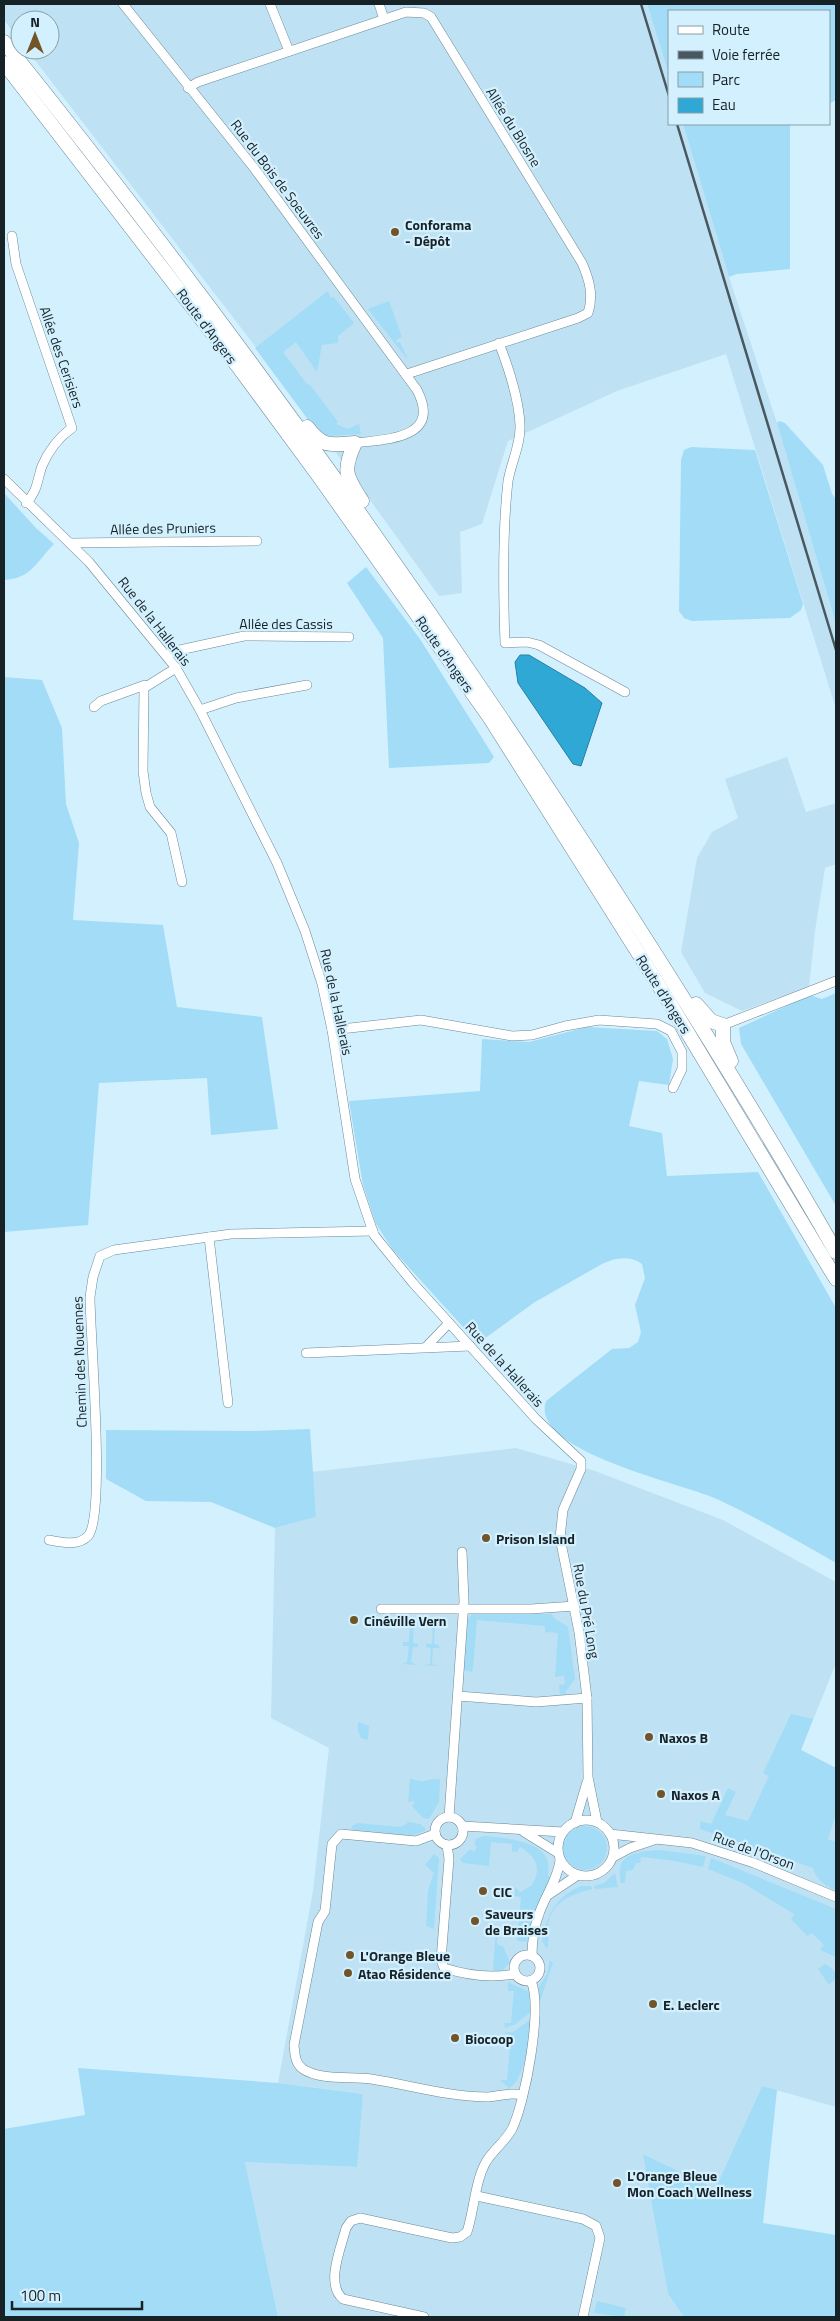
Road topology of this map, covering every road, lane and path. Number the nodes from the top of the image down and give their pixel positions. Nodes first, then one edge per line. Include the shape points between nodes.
1 (123, 4) edge
2 (270, 4) edge
3 (379, 4) edge
4 (384, 19) junction
5 (4, 42) edge
6 (288, 52) junction
7 (4, 63) edge
8 (188, 88) junction
9 (12, 236) dead end
10 (232, 336) junction
11 (499, 343) junction
12 (406, 374) junction
13 (355, 443) junction
14 (4, 479) edge
15 (26, 503) junction
16 (256, 541) dead end
17 (70, 543) junction
18 (403, 573) junction
19 (349, 637) dead end
20 (166, 655) junction
21 (176, 668) junction
22 (145, 685) junction
23 (307, 685) dead end
24 (625, 692) dead end
25 (94, 707) dead end
26 (200, 710) junction
27 (182, 882) dead end
28 (650, 945) junction
29 (836, 981) edge
30 (724, 1025) junction
31 (332, 1030) junction
32 (673, 1088) dead end
33 (743, 1094) junction
34 (373, 1232) junction
35 (210, 1237) junction
36 (836, 1252) edge
37 (836, 1279) edge
38 (449, 1323) junction
39 (470, 1346) junction
40 (426, 1347) junction
41 (306, 1353) dead end
42 (228, 1403) dead end
43 (577, 1456) joint
44 (48, 1540) dead end
45 (462, 1552) dead end
46 (575, 1606) junction
47 (381, 1609) dead end
48 (464, 1610) junction
49 (458, 1696) junction
50 (587, 1698) junction
51 (588, 1777) junction
52 (449, 1816) junction
53 (597, 1822) junction
54 (575, 1823) junction
55 (462, 1826) junction
56 (520, 1830) junction
57 (563, 1832) junction
58 (435, 1834) junction
59 (610, 1834) junction
60 (660, 1839) junction
61 (448, 1845) junction
62 (559, 1856) junction
63 (613, 1857) junction
64 (578, 1876) junction
65 (548, 1895) junction
66 (836, 1897) edge
67 (532, 1956) junction
68 (515, 1974) junction
69 (531, 1981) junction
70 (522, 2095) junction
71 (477, 2196) junction
72 (424, 2317) edge
73 (583, 2317) edge

1 - 8 street, Rue du Bois de Soeuvres
2 - 6 street
3 - 4 street
4 - 6 street, Allée du Blosne
4 - 11 street, Allée du Blosne via 415,11 431,17 587,274 591,291 588,313
5 - 10 highway, Route d'Angers
6 - 8 street, Allée du Blosne
7 - 37 highway, Route d'Angers via 240,369 490,718 668,1000
8 - 12 street, Rue du Bois de Soeuvres via 254,168
9 - 15 street, Allée des Cerisiers via 16,264 72,428 49,454 41,469 36,492
10 - 13 highway via 256,358 315,437 329,445
10 - 18 highway, Route d'Angers
11 - 12 street, Allée du Blosne
11 - 24 street via 514,388 520,427 506,511 505,643 539,645
12 - 13 street, Rue du Bois de Soeuvres via 422,400 424,410 415,430 393,438
13 - 18 highway via 346,470 353,488 394,550
14 - 15 street, Rue de la Hallerais
15 - 17 street, Rue de la Hallerais
16 - 17 street, Allée des Pruniers
17 - 20 street, Rue de la Hallerais via 114,590
18 - 28 highway, Route d'Angers
19 - 20 street, Allée des Cassis via 244,636
20 - 21 street, Rue de la Hallerais
21 - 22 street
21 - 26 street, Rue de la Hallerais
22 - 25 street via 100,701
22 - 27 street via 143,765 146,793 150,807 171,833
23 - 26 street via 236,698
26 - 31 street, Rue de la Hallerais via 298,911 317,968
28 - 30 highway via 662,952 703,1014
28 - 33 highway, Route d'Angers
29 - 30 street
30 - 33 highway via 723,1042
31 - 32 street via 421,1020 512,1036 532,1035 588,1021 658,1024 671,1031 684,1060
31 - 34 street, Rue de la Hallerais via 355,1179
33 - 36 highway, Route d'Angers
34 - 35 street, Chemin des Nouennes
34 - 38 street, Rue de la Hallerais via 388,1254
35 - 42 street
35 - 44 street, Chemin des Nouennes via 114,1250 100,1256 90,1297 98,1481 93,1526 90,1535 75,1543
38 - 39 street, Rue de la Hallerais
38 - 40 street
39 - 40 street
39 - 43 street, Rue de la Hallerais via 558,1441
40 - 41 street
43 - 46 street, Rue du Pré Long via 582,1466 563,1510 560,1532
45 - 48 street
46 - 48 street
46 - 50 street, Rue du Pré Long
47 - 48 street
48 - 49 street
49 - 50 street via 536,1702
49 - 52 street
50 - 51 street, Rue du Pré Long
51 - 53 street, Rue du Pré Long
51 - 54 street, Rue du Pré Long
52 - 55 street
52 - 58 street via 436,1824
53 - 54 street
53 - 59 street
54 - 57 street
55 - 56 street
55 - 61 street via 460,1840
56 - 57 street
56 - 62 street
57 - 62 street via 558,1845
58 - 61 street via 440,1842
58 - 70 street via 416,1842 341,1834 332,1844 324,1911 318,1922 294,2045 296,2059 302,2069 316,2074 489,2097 509,2093
59 - 60 street, Rue de l'Orson
59 - 63 street
60 - 63 street, Rue de l'Orson
60 - 66 street, Rue de l'Orson via 712,1849
61 - 68 street via 441,1960 444,1968 458,1973
62 - 64 street
62 - 65 street via 559,1870
63 - 64 street via 603,1871 586,1877
64 - 65 street
65 - 67 street via 538,1915
67 - 68 street via 519,1958 514,1967
67 - 69 street via 540,1969
68 - 69 street via 522,1980
69 - 70 street via 536,2012
70 - 71 street via 511,2130 486,2162
71 - 72 street via 467,2232 460,2237 360,2218 351,2221 346,2228 334,2278 334,2289 342,2300
71 - 73 street via 583,2219 596,2226 600,2238

